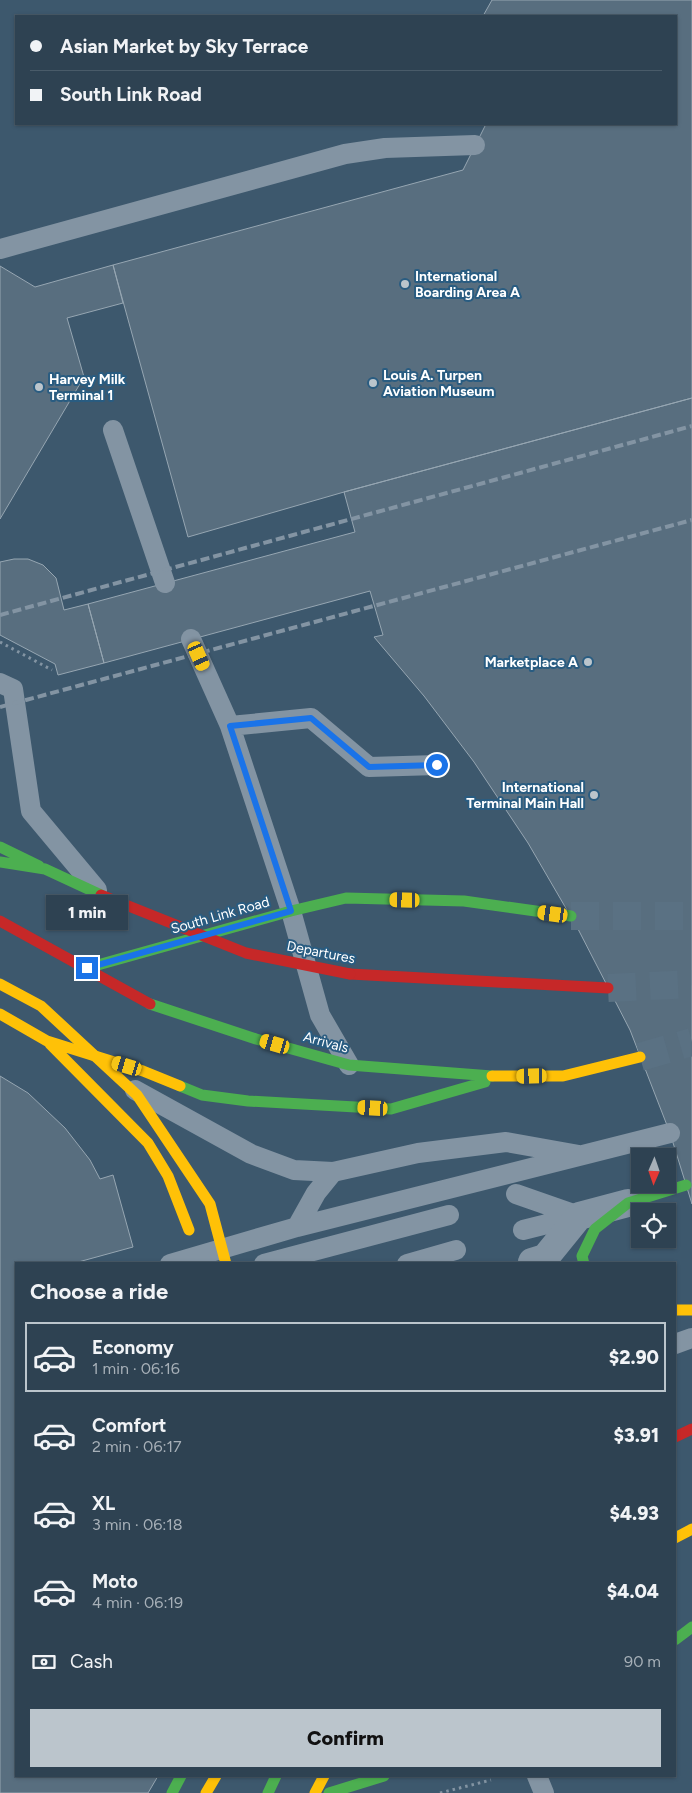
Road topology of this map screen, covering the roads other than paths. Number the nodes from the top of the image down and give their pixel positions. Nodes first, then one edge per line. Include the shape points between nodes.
1 (475, 144) dead end
2 (0, 249) edge
3 (113, 430) dead end
4 (165, 583) dead end
5 (191, 639) dead end
6 (0, 683) edge
7 (230, 726) junction
8 (437, 765) dead end
9 (0, 846) edge
10 (0, 862) edge
11 (45, 869) junction
12 (101, 895) junction
13 (291, 911) junction
14 (571, 916) tunnel mouth
15 (0, 921) edge
16 (87, 968) junction
17 (0, 984) edge
18 (608, 988) tunnel mouth
19 (0, 1014) edge
20 (47, 1041) junction
21 (640, 1058) tunnel mouth
22 (350, 1065) junction
23 (501, 1077) junction
24 (670, 1133) dead end
25 (579, 1155) junction
26 (333, 1172) junction
27 (686, 1185) dead end
28 (516, 1194) dead end
29 (628, 1203) junction
30 (448, 1215) dead end
31 (579, 1216) junction
32 (297, 1227) junction
33 (188, 1230) dead end
34 (523, 1230) dead end
35 (456, 1250) dead end
36 (177, 1262) edge
37 (225, 1262) edge
38 (272, 1262) edge
39 (414, 1262) edge
40 (532, 1262) dead end
41 (584, 1262) edge
42 (692, 1338) edge
43 (676, 1344) edge
44 (690, 1530) edge
45 (676, 1537) edge
46 (692, 1627) edge
47 (676, 1639) edge
48 (180, 1777) edge
49 (215, 1777) edge
50 (276, 1777) edge
51 (323, 1777) edge
52 (381, 1777) edge
53 (537, 1777) edge
54 (172, 1793) edge
55 (206, 1793) edge
56 (268, 1793) edge
57 (315, 1793) edge
58 (329, 1793) edge
59 (544, 1793) edge

1 - 2 lane via 385,148 345,154
3 - 4 lane
5 - 7 lane
6 - 12 lane via 13,689 31,811
7 - 8 lane via 311,718 369,767
7 - 13 lane
9 - 11 main road, Departures
10 - 11 main road, Departures
11 - 12 main road, Departures
12 - 18 main road, Departures, bridge via 246,953 350,974
13 - 14 main road, South Link Road via 346,898 464,901
13 - 16 main road, South Link Road
13 - 22 lane via 320,1015
15 - 16 main road, Arrivals
16 - 22 main road, Arrivals via 154,1006
17 - 37 main road, bridge via 41,1006 138,1095 210,1204
19 - 20 main road
20 - 23 main road via 143,1071 202,1095 248,1101 391,1109
20 - 26 lane via 251,1154 294,1170
20 - 33 main road via 148,1143 168,1176
21 - 23 main road, Arrivals via 563,1076
22 - 23 main road, Arrivals
24 - 25 lane
25 - 26 lane via 506,1142 418,1153
25 - 32 lane
26 - 32 lane via 316,1193
27 - 29 main road
28 - 31 lane
29 - 31 street
29 - 41 main road via 596,1230 582,1256
30 - 38 lane
31 - 34 lane
31 - 40 street via 545,1258
32 - 36 lane
35 - 39 lane
42 - 43 lane
44 - 45 main road
46 - 47 main road
48 - 54 main road
49 - 55 main road
50 - 56 main road
51 - 57 main road
52 - 58 main road
53 - 59 lane

